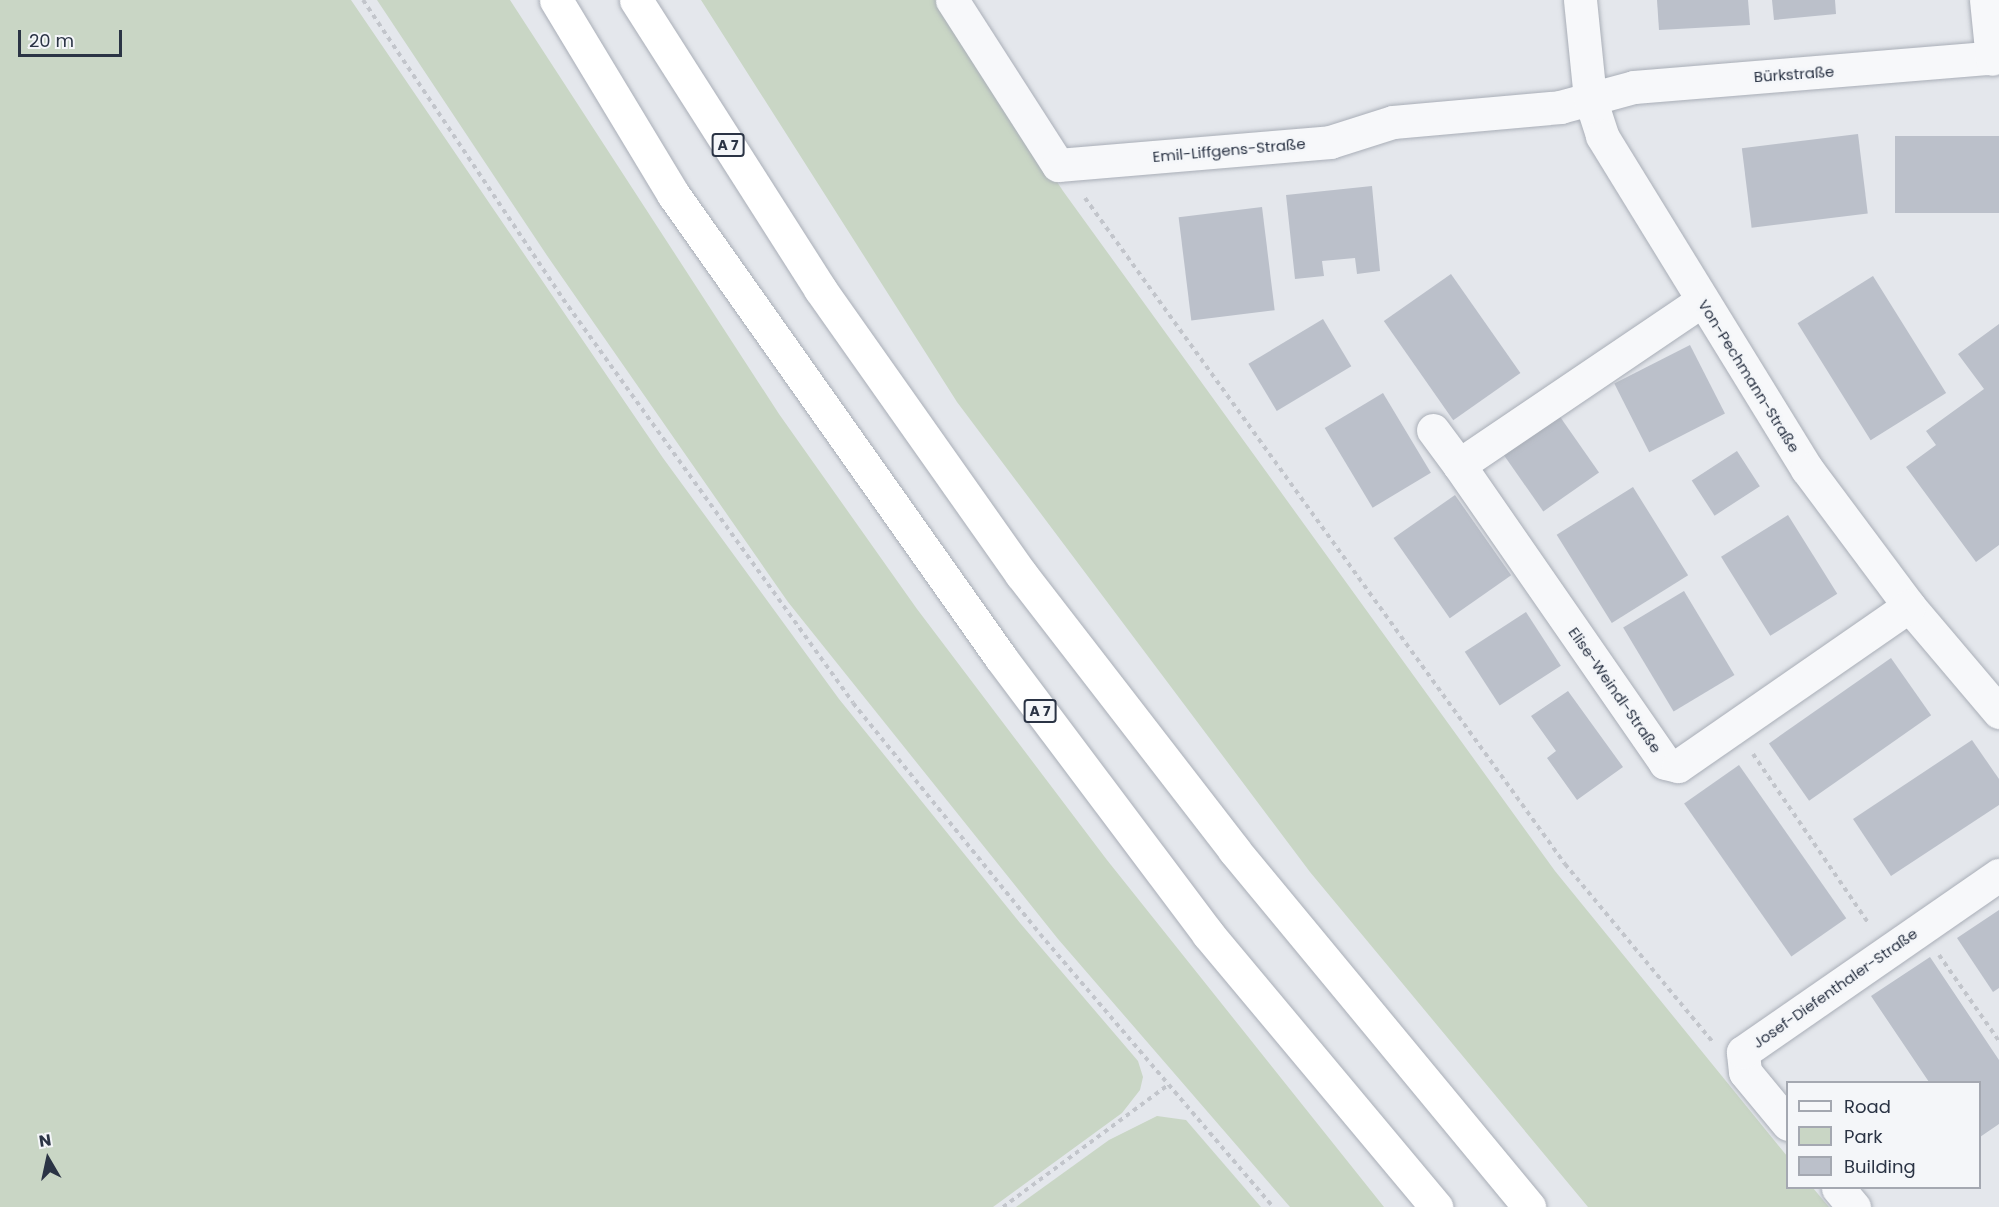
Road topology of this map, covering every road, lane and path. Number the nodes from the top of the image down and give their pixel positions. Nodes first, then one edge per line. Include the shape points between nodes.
1 (363, 0) edge
2 (556, 0) edge
3 (636, 0) edge
4 (952, 0) edge
5 (1580, 0) edge
6 (1986, 0) edge
7 (1995, 58) edge
8 (1590, 98) junction
9 (1058, 165) junction
10 (1701, 301) junction
11 (1433, 430) dead end
12 (1459, 465) junction
13 (1909, 606) junction
14 (1999, 712) edge
15 (1735, 727) junction
16 (1999, 875) edge
17 (1921, 929) junction
18 (1888, 952) junction
19 (1999, 1041) edge
20 (1744, 1060) junction
21 (1168, 1085) junction
22 (1786, 1122) edge
23 (1840, 1189) edge
24 (1003, 1207) edge
25 (1273, 1207) edge
26 (1436, 1207) edge
27 (1529, 1207) edge
28 (1854, 1207) edge

1 - 21 path via 563,299 775,600 920,786
2 - 26 highway, A 7 via 673,194 1001,658 1209,934
3 - 27 highway, A 7 via 820,289 1021,574 1234,850
4 - 9 street
5 - 8 street, Von-Pechmann-Straße
6 - 7 street
7 - 8 street, Bürkstraße via 1634,87
8 - 9 street, Emil-Liffgens-Straße via 1560,107 1393,122 1330,142
8 - 10 street, Von-Pechmann-Straße via 1602,136
9 - 20 path via 1096,212 1565,864 1722,1052
10 - 12 street
10 - 13 street, Von-Pechmann-Straße via 1807,469
11 - 12 street, Elise-Weindl-Straße
12 - 15 street, Elise-Weindl-Straße via 1665,763 1678,766
13 - 14 street, Von-Pechmann-Straße
13 - 15 street, Elise-Weindl-Straße
15 - 18 path
16 - 17 street, Josef-Diefenthaler-Straße
17 - 18 street, Josef-Diefenthaler-Straße
17 - 19 path
18 - 20 street, Josef-Diefenthaler-Straße via 1743,1052
20 - 22 street, Josef-Diefenthaler-Straße via 1745,1072
21 - 24 path
21 - 25 path
23 - 28 street

